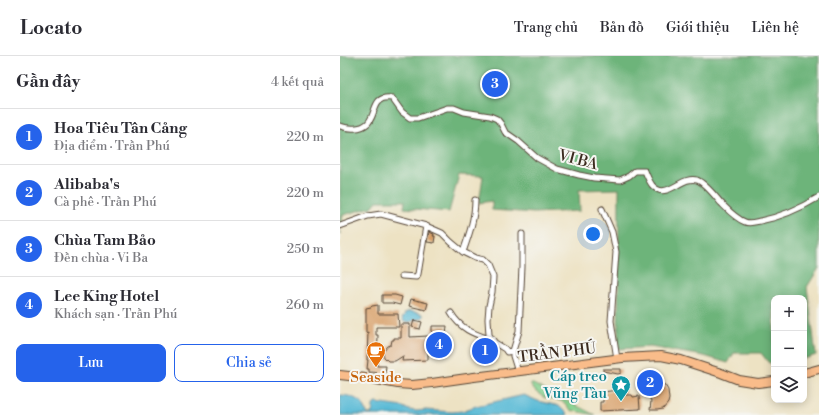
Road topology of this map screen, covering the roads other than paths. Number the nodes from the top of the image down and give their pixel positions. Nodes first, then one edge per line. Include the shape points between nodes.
1 (340, 126) edge
2 (819, 197) edge
3 (475, 200) dead end
4 (602, 209) dead end
5 (340, 226) edge
6 (426, 226) junction
7 (522, 234) dead end
8 (463, 252) junction
9 (402, 276) dead end
10 (451, 313) dead end
11 (493, 340) junction
12 (513, 351) junction
13 (617, 359) junction
14 (819, 369) edge
15 (518, 372) junction
16 (807, 372) edge
17 (340, 375) edge
18 (771, 381) edge

1 - 2 street, VI BA via 348,129 362,127 368,123 376,105 382,99 388,98 392,98 410,118 418,118 447,108 490,116 502,124 505,132 537,158 557,169 579,176 620,180 635,171 645,171 653,186 661,190 668,190 687,180 695,180 701,182 730,212 752,223 774,219
3 - 8 street via 475,212
4 - 13 street via 612,232 616,252 611,321
5 - 6 street via 381,214
6 - 8 street via 442,233
6 - 9 street via 418,274
7 - 12 street via 519,331
8 - 11 street via 483,260 493,277 488,319 489,335
10 - 11 street via 463,328
11 - 12 street via 507,352
12 - 15 street via 512,356
13 - 15 main road, TRẦN PHÚ
13 - 18 main road, TRẦN PHÚ via 661,356 681,360 739,380 758,383
14 - 16 main road
15 - 17 main road, TRẦN PHÚ via 412,385

